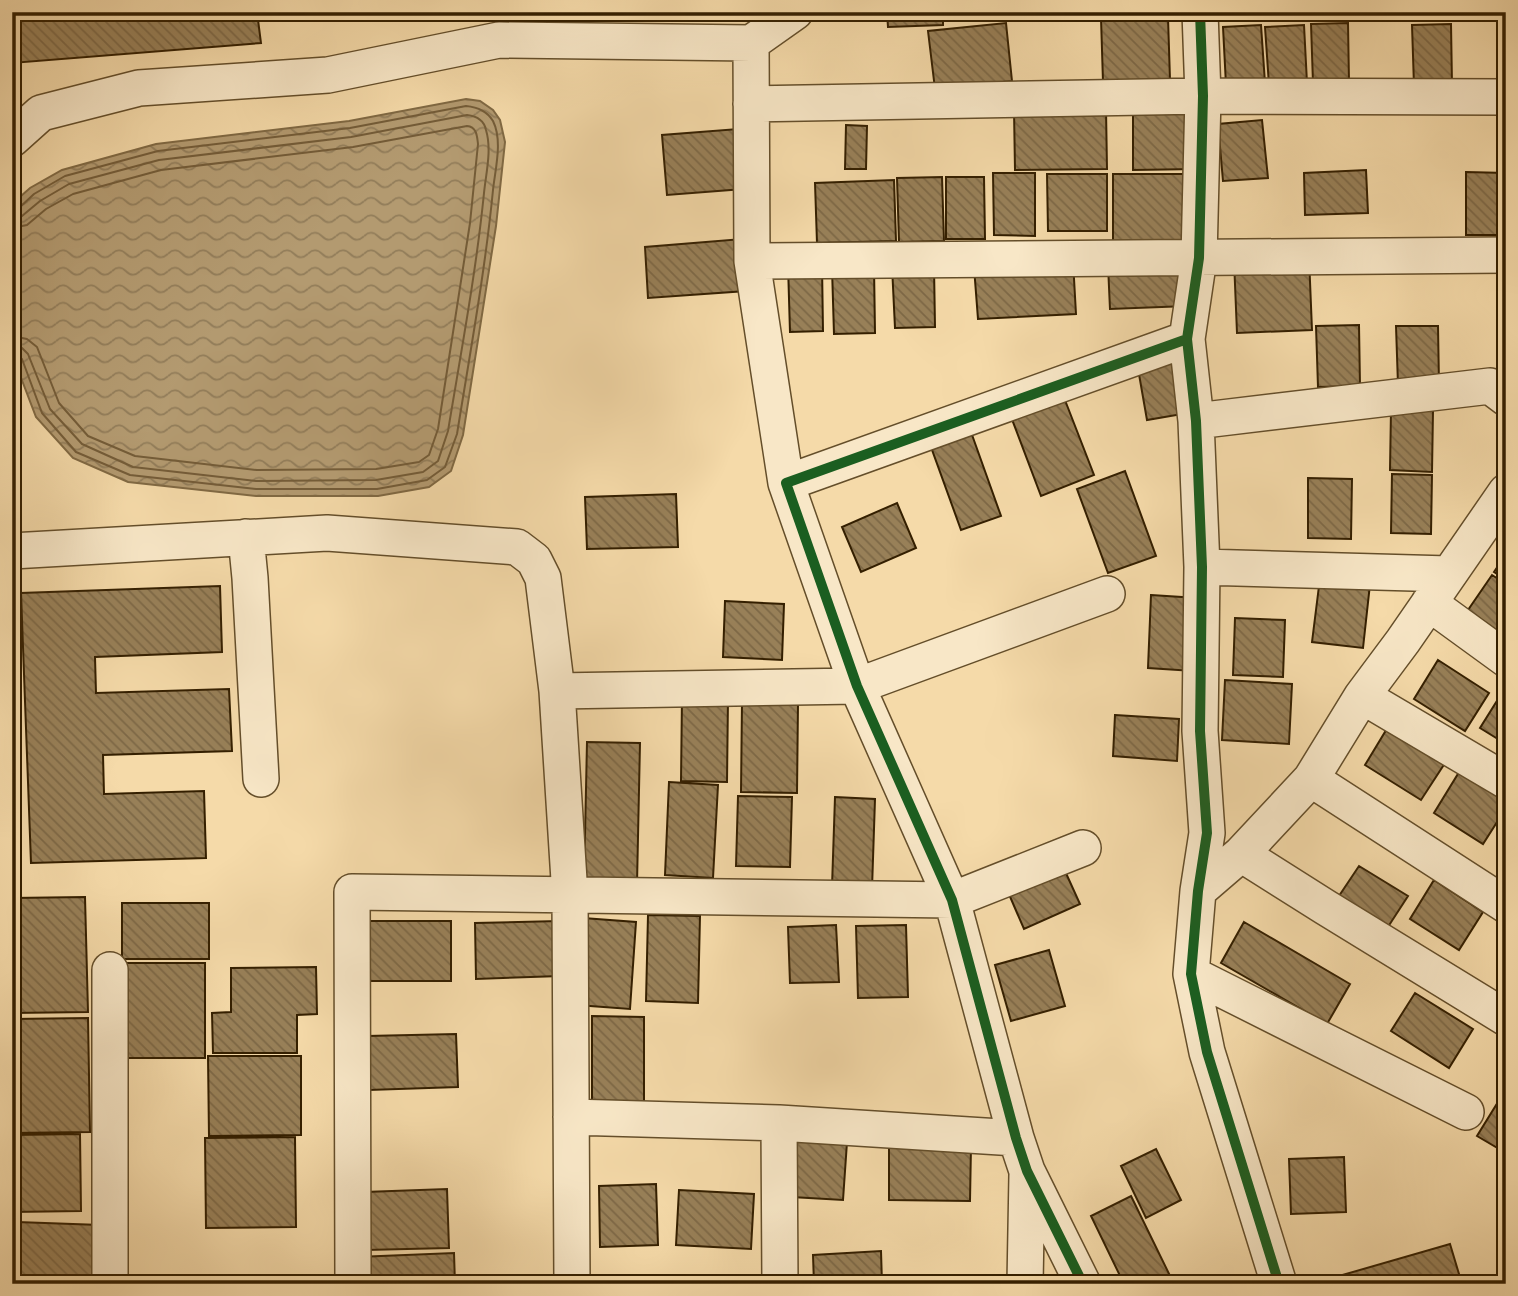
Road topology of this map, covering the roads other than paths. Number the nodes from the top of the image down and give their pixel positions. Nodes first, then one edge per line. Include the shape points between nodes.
1 (795, 12) edge
2 (1200, 12) edge
3 (751, 43) junction
4 (1203, 96) junction
5 (1506, 97) edge
6 (751, 104) junction
7 (12, 139) edge
8 (1506, 255) edge
9 (1199, 258) junction
10 (751, 261) junction
11 (1187, 339) junction
12 (1506, 398) edge
13 (1196, 421) junction
14 (786, 483) junction
15 (1506, 492) edge
16 (246, 537) junction
17 (12, 551) edge
18 (1202, 567) junction
19 (1449, 574) junction
20 (1107, 594) dead end
21 (1429, 603) junction
22 (1506, 659) edge
23 (857, 686) junction
24 (557, 691) junction
25 (1362, 696) junction
26 (261, 779) dead end
27 (1311, 779) junction
28 (1506, 781) edge
29 (1083, 848) dead end
30 (1241, 854) junction
31 (1198, 891) junction
32 (570, 896) junction
33 (952, 900) junction
34 (1506, 905) edge
35 (110, 970) dead end
36 (1191, 974) junction
37 (1506, 1018) edge
38 (1466, 1112) dead end
39 (571, 1117) junction
40 (779, 1123) junction
41 (1016, 1138) junction
42 (1027, 1171) junction
43 (110, 1284) edge
44 (353, 1284) edge
45 (572, 1284) edge
46 (780, 1284) edge
47 (1025, 1284) edge
48 (1083, 1284) edge
49 (1279, 1284) edge

1 - 3 street
2 - 4 street
3 - 6 street
3 - 7 street via 499,40 328,75 139,88 41,113
4 - 5 street
4 - 6 street
4 - 9 street
6 - 10 street
8 - 9 street
9 - 10 street
9 - 11 street
10 - 14 street
11 - 13 street
11 - 14 street
12 - 13 street via 1490,386
13 - 18 street
14 - 23 street
15 - 19 street
16 - 17 street
16 - 24 street via 327,533 517,547 534,560 543,578
16 - 26 street
18 - 19 street
18 - 31 street via 1200,731 1208,833
19 - 21 street
20 - 23 street
21 - 22 street
21 - 25 street
23 - 24 street
23 - 33 street
24 - 32 street
25 - 27 street
25 - 28 street
27 - 30 street
27 - 34 street
29 - 33 street
30 - 31 street
30 - 37 street
31 - 36 street
32 - 33 street
32 - 39 street
32 - 44 street via 352,892
33 - 41 street
35 - 43 street
36 - 38 street
36 - 49 street via 1207,1052
39 - 40 street
39 - 45 street
40 - 41 street
40 - 46 street
41 - 42 street
42 - 47 street
42 - 48 street

